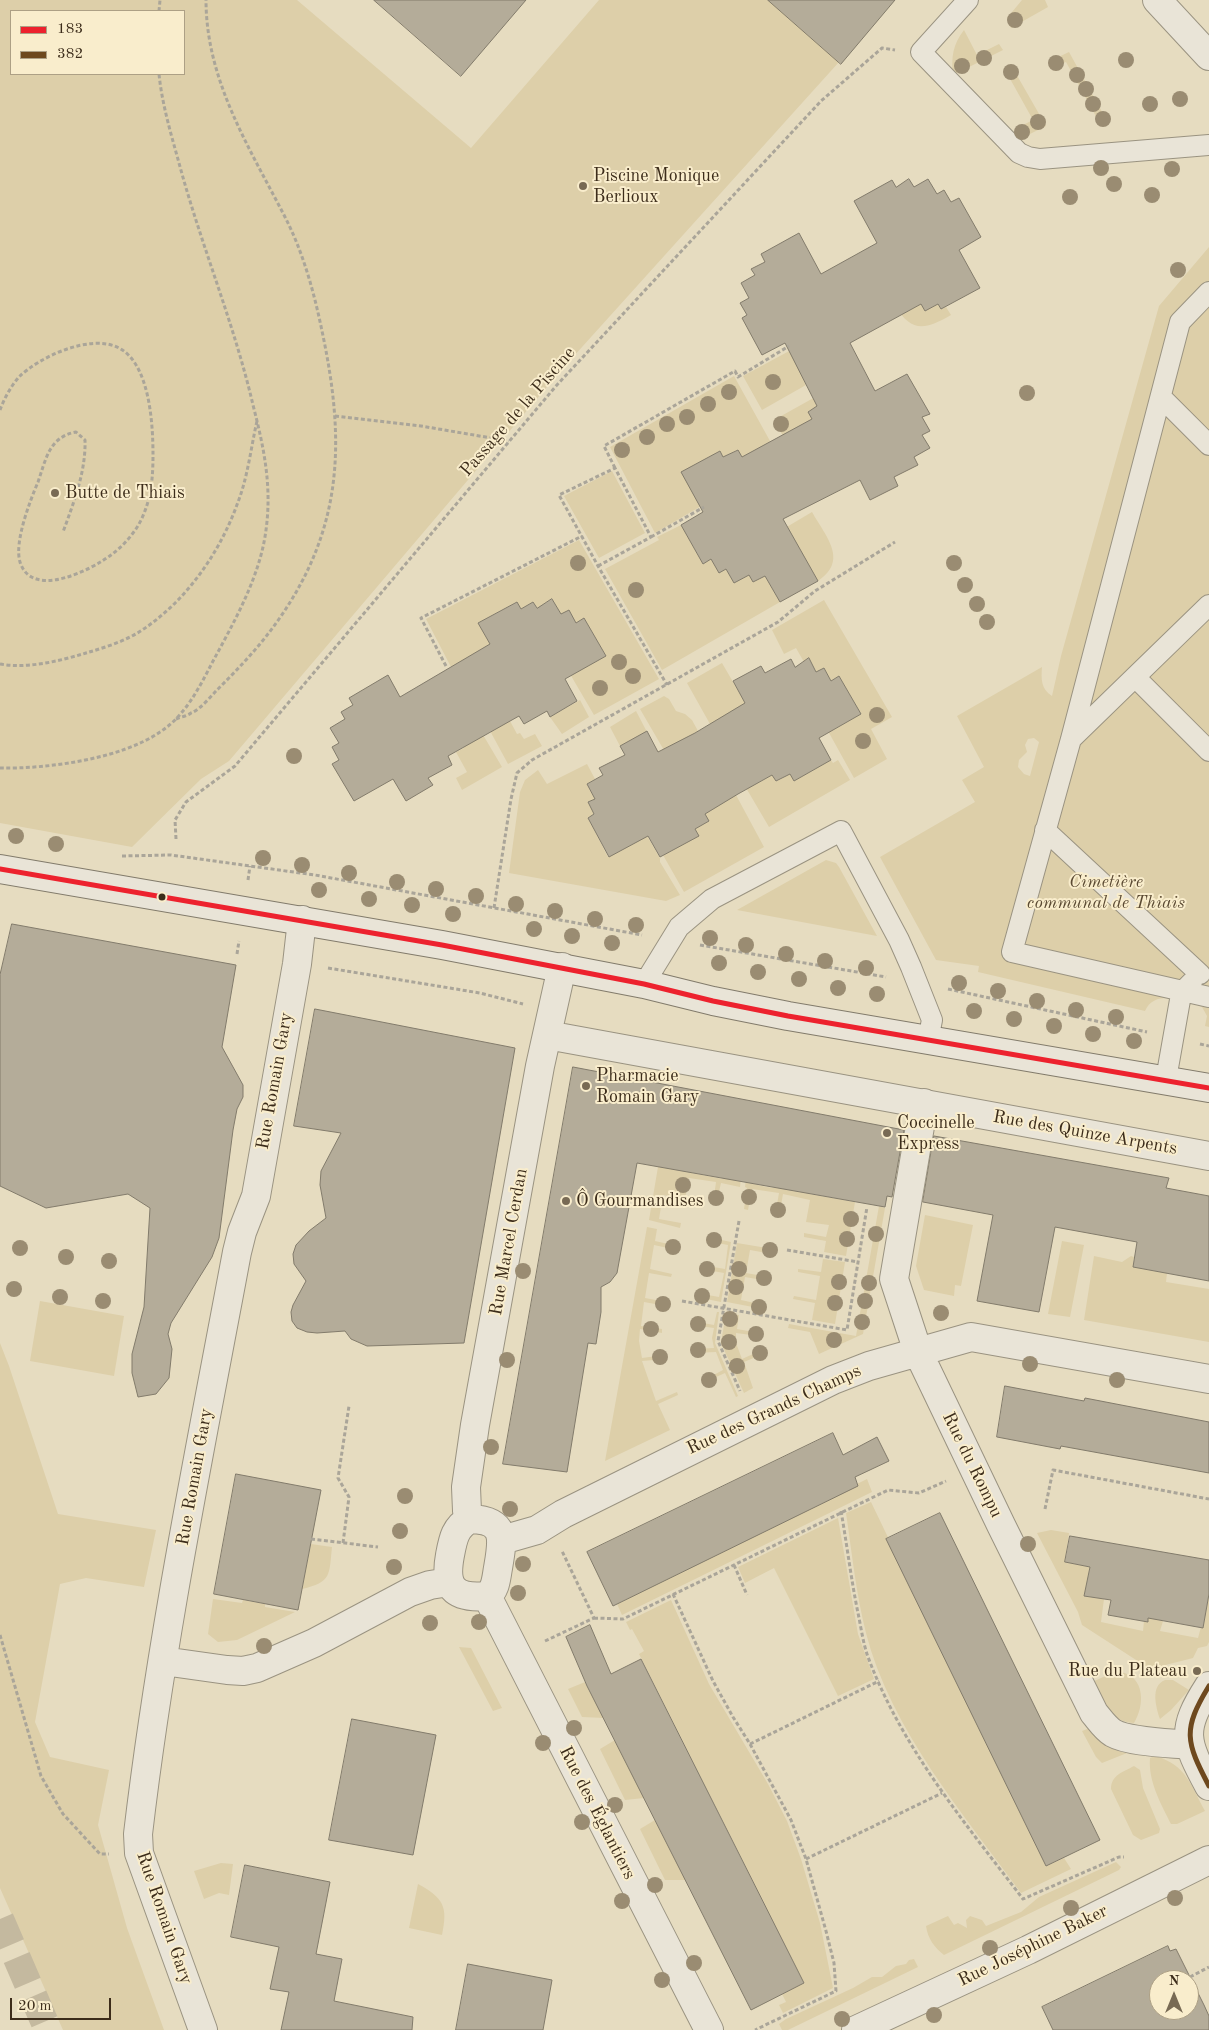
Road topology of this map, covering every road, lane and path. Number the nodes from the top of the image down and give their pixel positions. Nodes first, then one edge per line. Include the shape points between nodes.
1 (206, 0) edge
2 (968, 0) edge
3 (1157, 0) edge
4 (921, 52) junction
5 (1209, 56) edge
6 (159, 75) edge
7 (1209, 145) edge
8 (1209, 292) edge
9 (789, 346) dead end
10 (1161, 398) junction
11 (0, 410) edge
12 (336, 416) junction
13 (257, 420) junction
14 (1205, 434) edge
15 (509, 441) junction
16 (614, 468) junction
17 (704, 507) dead end
18 (64, 532) dead end
19 (582, 536) junction
20 (651, 537) junction
21 (895, 542) dead end
22 (598, 566) junction
23 (1209, 605) edge
24 (0, 664) edge
25 (446, 666) dead end
26 (1135, 677) junction
27 (667, 684) junction
28 (175, 719) junction
29 (1071, 740) junction
30 (1209, 751) edge
31 (0, 768) edge
32 (1046, 830) junction
33 (176, 839) dead end
34 (113, 856) dead end
35 (0, 869) edge
36 (494, 908) junction
37 (302, 920) junction
38 (670, 940) junction
39 (562, 967) junction
40 (324, 968) dead end
41 (1204, 970) edge
42 (916, 983) junction
43 (644, 984) junction
44 (1183, 991) junction
45 (1209, 997) edge
46 (530, 1006) dead end
47 (547, 1035) junction
48 (1173, 1038) junction
49 (928, 1040) junction
50 (1209, 1046) edge
51 (1166, 1079) junction
52 (1209, 1088) edge
53 (924, 1103) junction
54 (1209, 1156) edge
55 (867, 1207) dead end
56 (739, 1221) dead end
57 (787, 1250) dead end
58 (858, 1262) junction
59 (682, 1301) dead end
60 (723, 1308) junction
61 (918, 1352) junction
62 (1209, 1379) edge
63 (742, 1394) dead end
64 (349, 1406) dead end
65 (952, 1479) dead end
66 (1209, 1498) edge
67 (1046, 1509) dead end
68 (841, 1511) junction
69 (470, 1519) junction
70 (311, 1539) dead end
71 (502, 1540) junction
72 (343, 1543) junction
73 (378, 1547) dead end
74 (561, 1550) dead end
75 (734, 1565) junction
76 (449, 1582) junction
77 (673, 1594) junction
78 (747, 1595) dead end
79 (487, 1596) junction
80 (594, 1618) junction
81 (0, 1634) edge
82 (542, 1642) dead end
83 (163, 1661) junction
84 (879, 1681) junction
85 (1209, 1686) edge
86 (750, 1744) junction
87 (1198, 1752) edge
88 (1209, 1786) edge
89 (942, 1793) junction
90 (139, 1853) junction
91 (1124, 1857) dead end
92 (806, 1859) junction
93 (1209, 1860) edge
94 (203, 2030) edge
95 (708, 2030) edge
96 (755, 2030) edge
97 (856, 2030) edge

1 - 12 path via 210,49 220,86 293,234 310,283
2 - 4 lane
3 - 5 street
4 - 7 lane via 1019,152 1028,157 1040,159
4 - 15 path, Passage de la Piscine via 882,48 820,101
6 - 13 path via 185,183 242,359
8 - 10 lane via 1180,322
9 - 16 path via 738,377 735,371 604,446
10 - 14 lane
10 - 29 lane
11 - 18 path via 17,379 30,367 80,345 101,343 119,348 132,359 140,374 146,387 153,444 152,486 146,510 126,542 95,565 60,580 32,577 20,561 21,535 48,453 64,434 76,432 85,440 86,451
12 - 15 path
12 - 28 path via 333,493 318,546 300,585 266,637 241,666 192,713
13 - 24 path via 239,501 227,529 200,575 178,600 137,634 98,650 40,664
13 - 28 path via 268,482 266,531 261,556 219,650 190,702
15 - 33 path, Passage de la Piscine via 235,766 186,802 175,820
16 - 19 path via 559,495
16 - 20 path
17 - 20 path
19 - 22 path
19 - 25 path via 421,618
20 - 22 path
21 - 27 path via 815,591 778,622
22 - 27 path
23 - 26 lane
26 - 29 lane
26 - 30 lane
27 - 36 path via 532,760 517,773
28 - 31 path via 154,735 101,756 47,766
29 - 32 lane
32 - 41 lane
32 - 44 lane via 1012,952
34 - 36 path via 171,855 316,875
35 - 37 street
36 - 38 path
37 - 39 street
37 - 83 street, Rue Romain Gary via 256,1196 236,1252
38 - 42 path
38 - 42 lane via 679,927 712,899 841,831 900,940
38 - 43 lane
39 - 43 street
39 - 47 street, Rue Marcel Cerdan
40 - 46 path via 480,993
41 - 44 lane
42 - 48 path
42 - 49 lane via 932,1020
43 - 49 street via 714,1001
44 - 45 lane
44 - 48 lane
47 - 53 street, Rue des Quinze Arpents
47 - 69 street, Rue Marcel Cerdan via 475,1425 466,1487
48 - 50 path
48 - 51 lane
49 - 51 street
51 - 52 street
53 - 54 street, Rue des Quinze Arpents
53 - 61 street, Rue du Rompu via 894,1279
55 - 58 path
56 - 60 path
57 - 58 path
58 - 60 path via 847,1330
59 - 60 path
60 - 63 path via 719,1347
61 - 62 street, Rue des Grands Champs via 971,1337
61 - 71 street, Rue des Grands Champs via 833,1380 572,1509 537,1530
61 - 87 street, Rue du Rompu via 1094,1713 1114,1734
64 - 72 path via 338,1478 349,1497
65 - 68 path via 919,1493 888,1490
66 - 67 path via 1052,1470
68 - 75 path
68 - 84 path via 861,1627 868,1656
69 - 71 street via 481,1519 495,1526
69 - 76 street via 457,1529 448,1570
70 - 72 path
71 - 79 street via 494,1587
72 - 73 path
74 - 80 path
75 - 77 path
75 - 78 path
76 - 79 street via 460,1594
76 - 83 street via 410,1592 257,1668 226,1670
77 - 80 path via 623,1619
77 - 86 path via 713,1681
79 - 95 street, Rue des Églantiers
80 - 82 path
81 - 90 path via 41,1776 63,1814 100,1854
83 - 90 street, Rue Romain Gary via 140,1812
84 - 86 path
84 - 89 path via 906,1738
85 - 87 street via 1190,1726
86 - 92 path via 791,1820
87 - 88 street
89 - 91 path via 1023,1899
89 - 92 path
90 - 94 street, Rue Romain Gary
92 - 96 path via 834,1963 836,1991
93 - 97 street, Rue Joséphine Baker via 1028,1950

